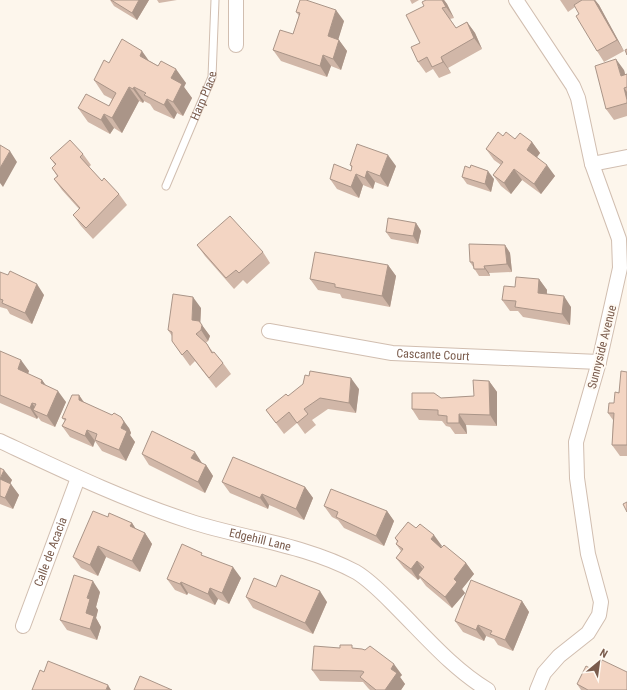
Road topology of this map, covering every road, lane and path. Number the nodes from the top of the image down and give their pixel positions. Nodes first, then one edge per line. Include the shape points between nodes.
1 (215, 0) edge
2 (236, 0) edge
3 (516, 0) edge
4 (236, 46) dead end
5 (627, 157) edge
6 (592, 164) junction
7 (166, 186) dead end
8 (269, 331) dead end
9 (599, 362) junction
10 (0, 441) edge
11 (78, 478) junction
12 (23, 626) dead end
13 (488, 690) edge
14 (537, 690) edge

1 - 7 lane, Harp Place via 212,77
2 - 4 street
3 - 6 street, Sunnyside Avenue via 573,86 578,98
5 - 6 street
6 - 9 street, Sunnyside Avenue via 619,240 620,268
8 - 9 street, Cascante Court via 392,353
9 - 14 street, Sunnyside Avenue via 576,442 577,478 586,539 601,602 599,614 588,633 559,656 544,673
10 - 11 street, Edgehill Lane
11 - 12 street, Calle de Acacia
11 - 13 street, Edgehill Lane via 189,521 296,548 327,558 357,573 378,589 460,671

